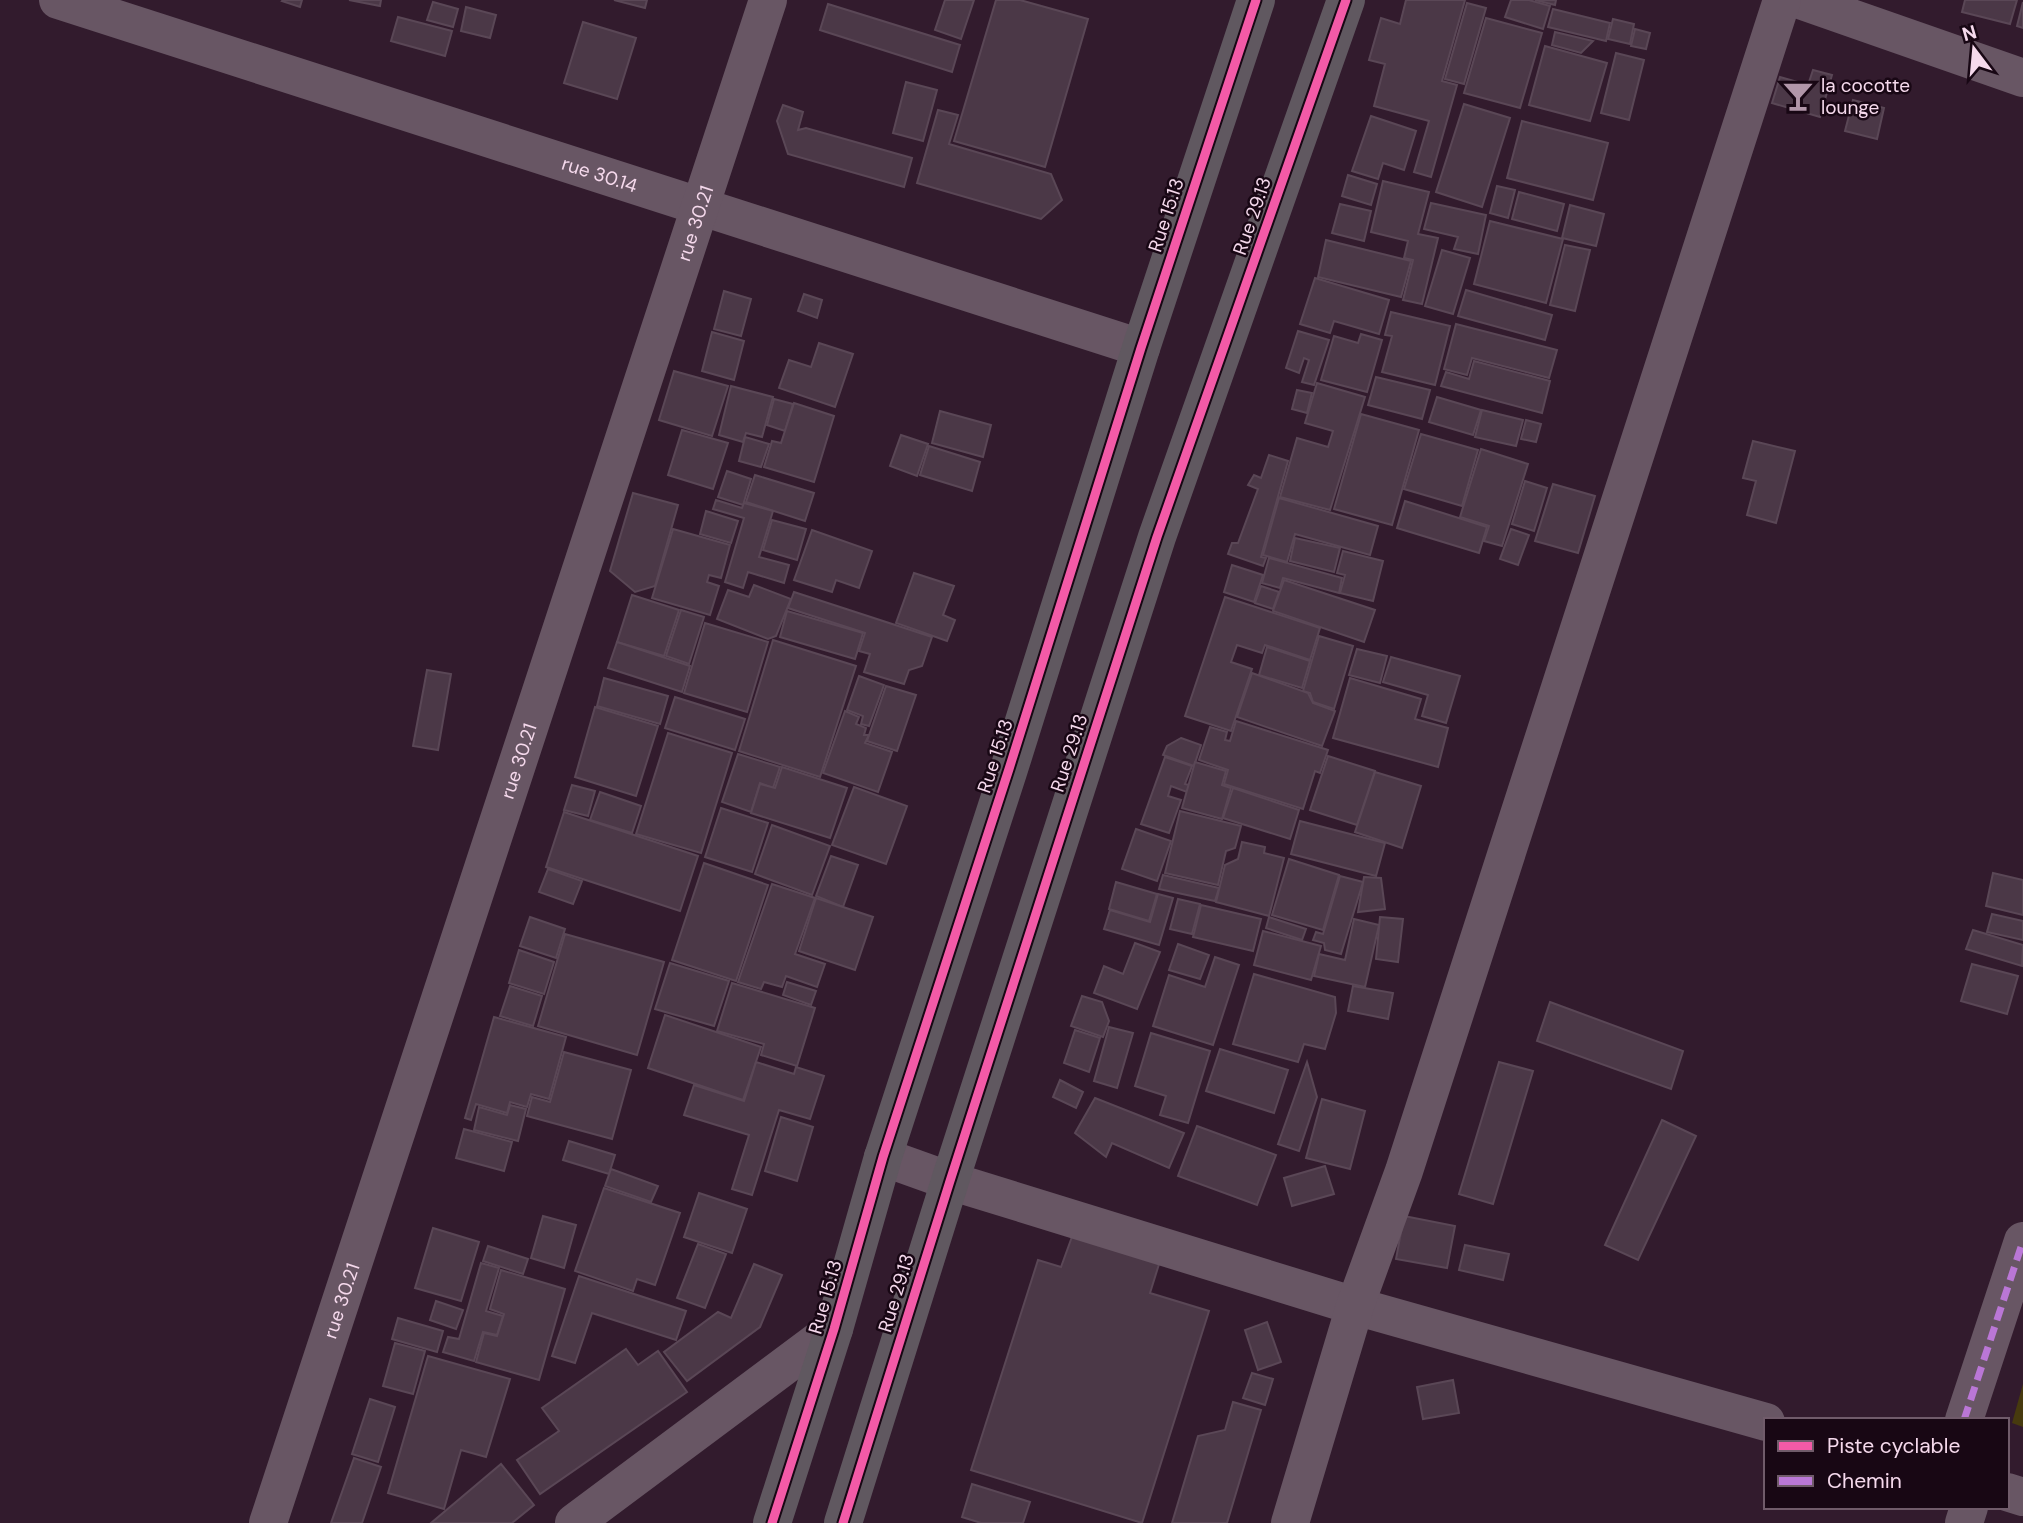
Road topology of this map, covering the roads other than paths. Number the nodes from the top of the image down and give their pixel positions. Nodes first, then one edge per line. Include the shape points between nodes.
1 (58, 0) edge
2 (768, 0) edge
3 (1256, 0) edge
4 (1346, 0) edge
5 (1782, 0) edge
6 (1800, 0) edge
7 (2023, 78) edge
8 (700, 206) junction
9 (1141, 348) junction
10 (883, 1157) junction
11 (950, 1181) junction
12 (2023, 1241) edge
13 (1355, 1306) junction
14 (834, 1329) junction
15 (1965, 1418) edge
16 (1764, 1421) edge
17 (268, 1523) edge
18 (574, 1523) edge
19 (772, 1523) edge
20 (843, 1523) edge
21 (1290, 1523) edge

1 - 8 street, rue 30.14
2 - 8 street, rue 30.21
3 - 9 main road, Rue 15.13
4 - 11 main road, Rue 29.13 via 1157,537
5 - 13 street via 1409,1158
6 - 7 street
8 - 9 street, rue 30.14
8 - 17 street, rue 30.21
9 - 10 main road, Rue 15.13
10 - 11 street
10 - 14 main road, Rue 15.13
11 - 13 street
11 - 20 main road, Rue 29.13
12 - 15 street
13 - 16 street
13 - 21 street
14 - 18 street
14 - 19 main road, Rue 15.13

